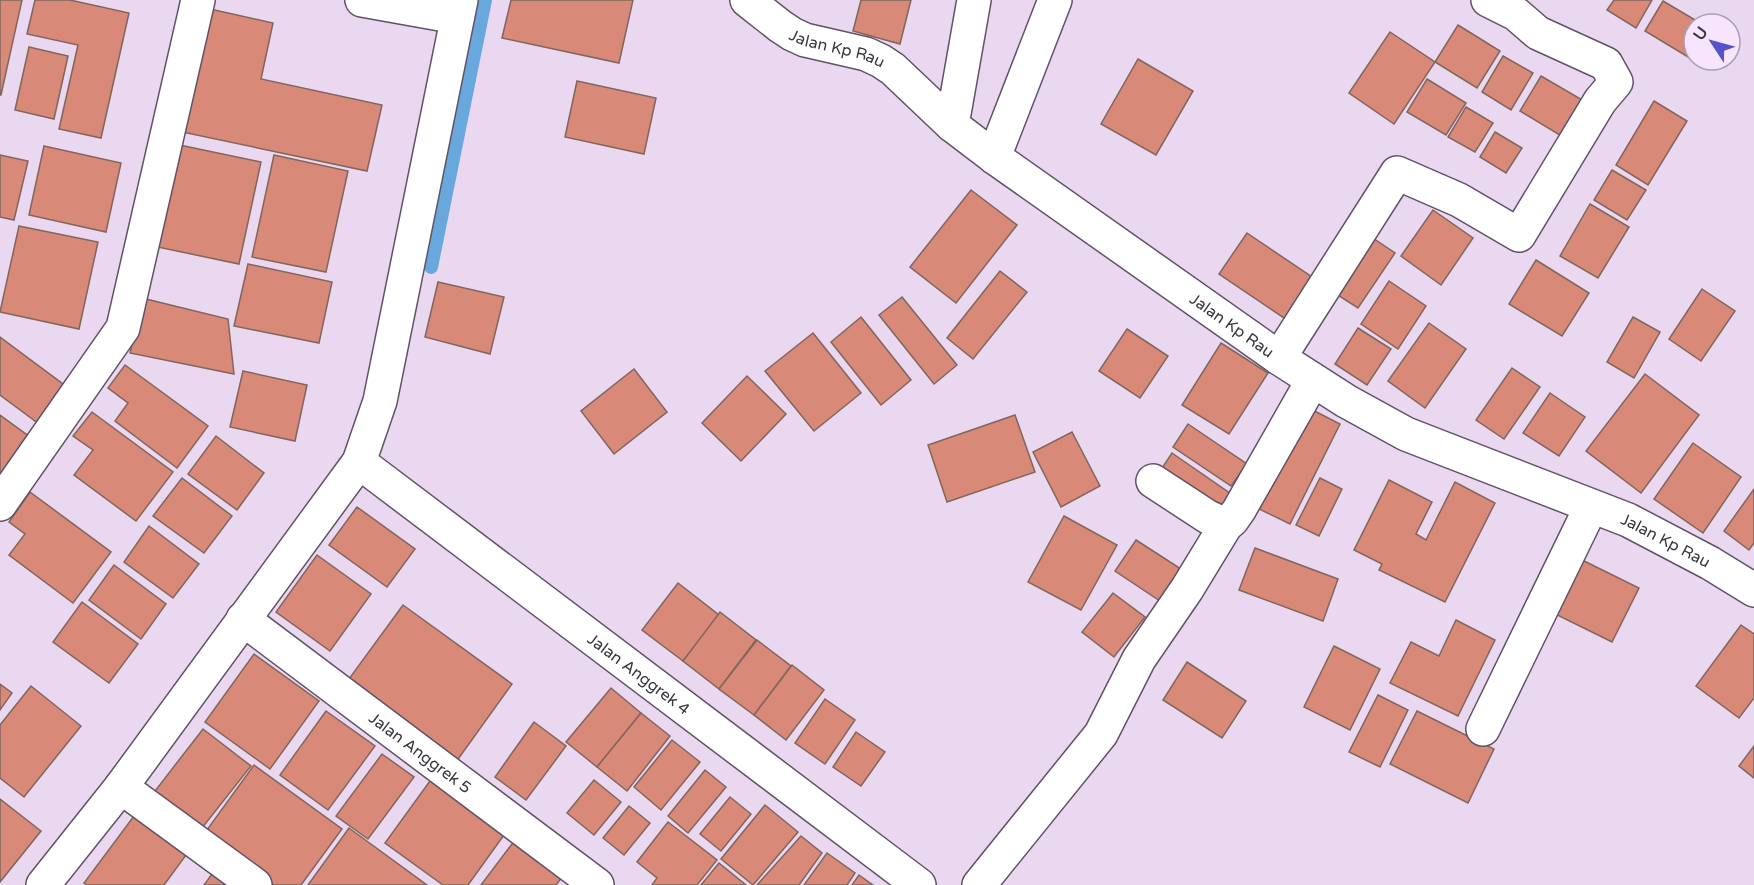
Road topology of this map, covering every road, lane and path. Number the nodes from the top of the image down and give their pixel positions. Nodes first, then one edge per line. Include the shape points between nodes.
1 (198, 0) edge
2 (362, 0) edge
3 (747, 0) edge
4 (974, 0) edge
5 (1055, 0) edge
6 (1488, 0) edge
7 (459, 9) edge
8 (952, 125) junction
9 (994, 157) junction
10 (1280, 358) junction
11 (1312, 380) junction
12 (359, 462) junction
13 (1153, 482) dead end
14 (0, 504) edge
15 (1591, 507) junction
16 (1226, 525) junction
17 (1754, 590) edge
18 (243, 619) junction
19 (1483, 729) dead end
20 (121, 787) junction
21 (43, 885) edge
22 (255, 885) edge
23 (597, 885) edge
24 (920, 885) edge
25 (979, 885) edge

1 - 14 street via 123,328
2 - 7 street
3 - 8 street, Jalan Kp Rau via 792,34 881,61
4 - 8 street
5 - 9 street
6 - 10 street via 1516,14 1538,33 1606,64 1616,82 1600,101 1519,235 1460,200 1397,173
7 - 12 street via 380,401
8 - 9 street, Jalan Kp Rau
9 - 10 street, Jalan Kp Rau
10 - 11 street, Jalan Kp Rau
11 - 15 street, Jalan Kp Rau via 1406,434
11 - 16 street via 1239,510
12 - 18 street
12 - 24 street, Jalan Anggrek 4
13 - 16 street via 1208,518
15 - 17 street, Jalan Kp Rau via 1628,520
15 - 19 street
16 - 25 street via 1139,658 1101,734
18 - 20 street
18 - 23 street, Jalan Anggrek 5
20 - 21 street
20 - 22 street

